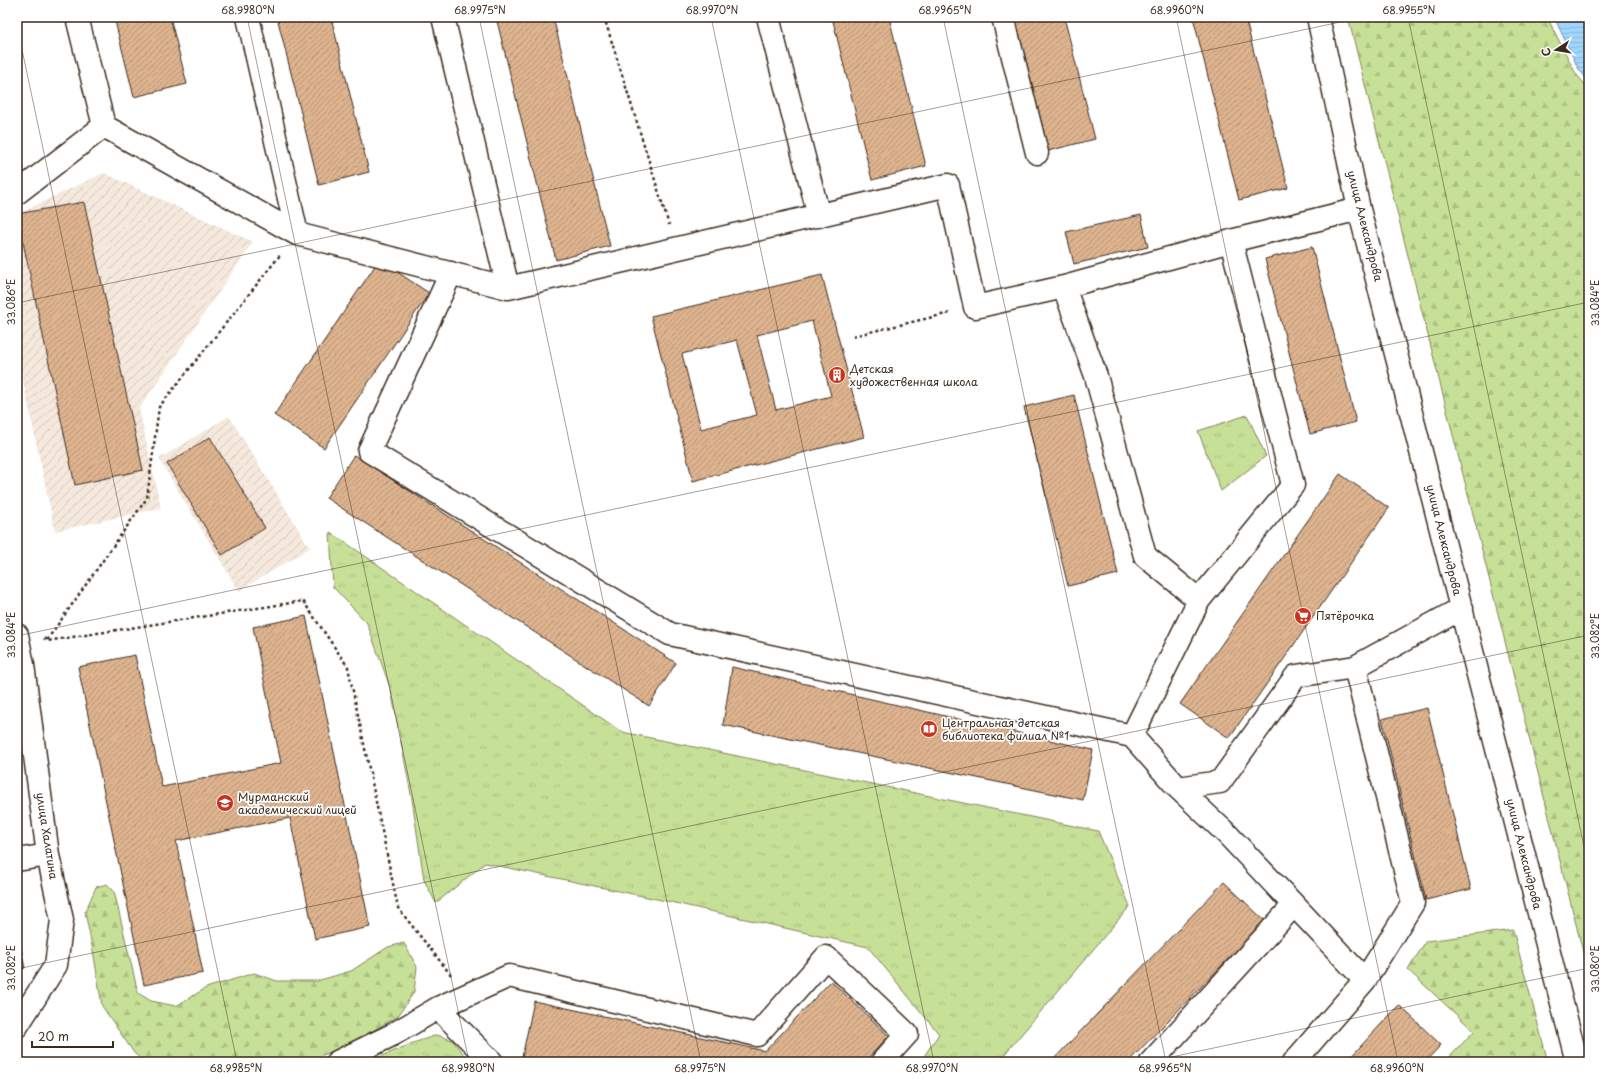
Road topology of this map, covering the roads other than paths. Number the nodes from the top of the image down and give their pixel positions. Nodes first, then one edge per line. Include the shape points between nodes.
1 (77, 17) edge
2 (248, 17) edge
3 (443, 17) edge
4 (768, 17) edge
5 (1003, 17) edge
6 (1318, 17) edge
7 (104, 126) junction
8 (1037, 153) dead end
9 (17, 193) edge
10 (1360, 210) junction
11 (819, 216) junction
12 (297, 234) junction
13 (1231, 241) junction
14 (451, 273) junction
15 (1064, 287) junction
16 (508, 288) junction
17 (1199, 600) junction
18 (1462, 608) junction
19 (17, 635) edge
20 (1355, 667) junction
21 (1132, 736) junction
22 (1178, 788) junction
23 (48, 855) junction
24 (17, 860) edge
25 (1294, 904) junction
26 (1365, 980) junction
27 (438, 1008) junction
28 (17, 1026) edge
29 (337, 1062) edge
30 (492, 1062) edge
31 (882, 1062) edge
32 (1151, 1062) edge
33 (1294, 1062) edge
34 (1577, 1062) edge

1 - 7 street
2 - 12 street
3 - 16 street
4 - 11 street
5 - 8 street
6 - 10 street, улица Александрова
7 - 9 street
7 - 12 street
10 - 13 street
10 - 18 street, улица Александрова
11 - 15 street via 948,185 975,307
11 - 16 street
12 - 14 street
13 - 15 street
13 - 17 street via 1293,485
14 - 16 street
14 - 21 street via 369,451 670,634
15 - 17 street via 1096,376 1145,556
17 - 21 street
18 - 20 street
18 - 34 street, улица Александрова
19 - 23 street, улица Халатина
20 - 22 street via 1296,676 1220,782
20 - 26 street via 1413,903
21 - 22 street
22 - 25 street via 1227,834
23 - 24 street
23 - 28 street, улица Халатина via 62,920 56,965
25 - 26 street
25 - 32 street
26 - 33 street
27 - 29 street via 392,1035
27 - 30 street
27 - 31 street via 510,976 757,1035 826,957 907,1034

